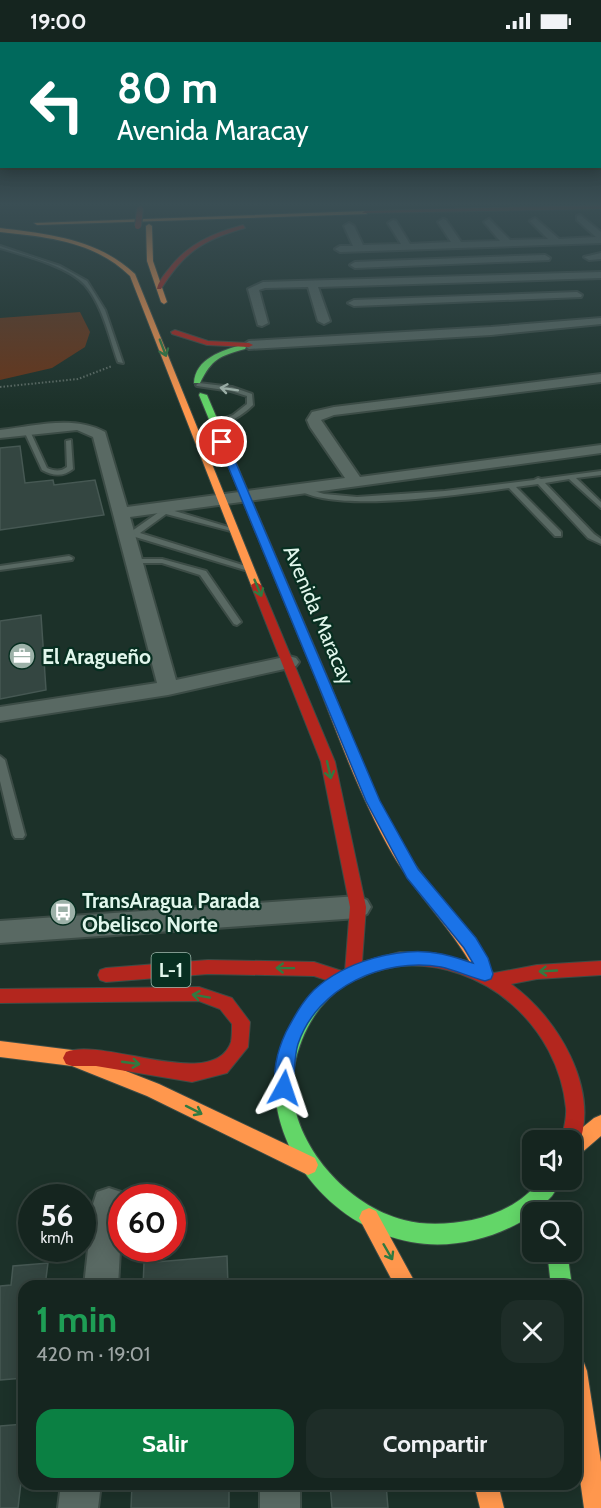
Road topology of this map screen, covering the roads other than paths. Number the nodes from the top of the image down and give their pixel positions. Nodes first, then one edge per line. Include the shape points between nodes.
1 (70, 273) edge
2 (131, 273) edge
3 (143, 273) edge
4 (154, 273) edge
5 (167, 273) edge
6 (452, 273) edge
7 (601, 274) edge
8 (456, 279) junction
9 (312, 284) junction
10 (159, 288) junction
11 (142, 294) junction
12 (577, 295) dead end
13 (354, 303) dead end
14 (471, 303) junction
15 (171, 321) junction
16 (324, 321) dead end
17 (601, 321) edge
18 (262, 323) dead end
19 (249, 345) junction
20 (121, 362) road end
21 (601, 378) edge
22 (198, 383) junction
23 (215, 424) junction
24 (27, 431) junction
25 (0, 434) edge
26 (69, 441) dead end
27 (601, 449) edge
28 (601, 473) edge
29 (570, 476) junction
30 (538, 480) junction
31 (355, 481) junction
32 (510, 485) junction
33 (301, 489) junction
34 (245, 496) junction
35 (221, 500) junction
36 (601, 506) edge
37 (161, 510) junction
38 (120, 513) junction
39 (233, 529) junction
40 (129, 533) junction
41 (558, 534) dead end
42 (601, 542) edge
43 (69, 558) dead end
44 (133, 561) junction
45 (0, 568) edge
46 (249, 568) junction
47 (237, 622) dead end
48 (289, 662) junction
49 (168, 688) junction
50 (0, 714) edge
51 (0, 760) edge
52 (19, 835) dead end
53 (358, 907) junction
54 (0, 932) edge
55 (601, 968) edge
56 (347, 975) junction
57 (91, 977) dead end
58 (490, 977) junction
59 (56, 981) dead end
60 (0, 989) edge
61 (0, 996) edge
62 (0, 1049) edge
63 (72, 1058) junction
64 (601, 1124) edge
65 (572, 1130) edge
66 (582, 1140) edge
67 (308, 1165) junction
68 (549, 1190) edge
69 (108, 1214) edge
70 (369, 1218) junction
71 (559, 1262) edge
72 (102, 1280) edge
73 (404, 1280) edge
74 (561, 1280) edge
75 (582, 1412) edge
76 (80, 1490) edge
77 (280, 1490) edge
78 (488, 1490) edge
79 (78, 1508) edge
80 (280, 1508) edge
81 (492, 1508) edge
82 (596, 1508) edge

1 - 20 lane via 84,280 96,298
2 - 11 street
3 - 11 street
4 - 10 street, Avenida Maracay
5 - 10 street
6 - 8 street
7 - 8 street
8 - 9 street
8 - 14 street
9 - 16 street
9 - 18 street via 256,286 253,289
10 - 15 street, Avenida Maracay
11 -> 35 street
12 - 14 street
13 - 14 street
15 - 19 street via 207,343
15 - 22 street, Avenida Maracay
17 - 19 street
19 - 22 street via 211,358 203,364
21 - 31 street via 317,415 317,427
22 - 23 street, Avenida Maracay
23 -> 22 lane via 250,405 250,395
23 - 34 street, Avenida Maracay
24 - 25 street
24 - 26 lane via 44,469 52,473 71,468
24 - 38 street via 77,426 100,435
27 - 31 street
28 - 29 lane
29 - 30 lane
29 - 36 lane
30 - 32 lane
30 - 42 lane
31 - 33 street
32 - 33 lane via 353,500 308,495
32 - 41 lane
33 - 34 street
34 - 35 street
34 - 58 street, Avenida Maracay via 373,801 413,874 470,943
35 - 37 street
35 - 39 street
37 - 38 street
37 - 39 lane
37 - 40 lane
38 - 40 street
39 - 46 street
40 - 44 street
40 - 46 lane
43 - 45 lane
44 - 47 lane via 162,561 203,573
44 - 49 street
46 -> 48 street
48 - 49 street
48 -> 53 street via 328,762
49 - 50 street
51 - 52 lane
53 - 54 street
53 - 56 street
55 -> 58 street
56 -> 57 street, L-1 via 314,969 208,967
56 - 58 street via 395,960 440,960
56 - 67 street via 320,996 302,1017 290,1044 284,1072 284,1103 292,1135
58 - 65 street via 527,1003 552,1034 569,1070 575,1110
59 - 60 street
63 -> 61 street via 96,1058 192,1074 220,1067 239,1047 241,1022 226,1002 199,994
62 - 63 street
63 -> 67 street via 153,1090
64 - 66 street
67 - 70 street via 335,1195
68 - 70 street via 512,1219 466,1235 417,1234
69 - 72 street
70 -> 73 street
71 - 74 street
75 - 82 street
76 - 79 street
77 - 80 street
78 - 81 street

